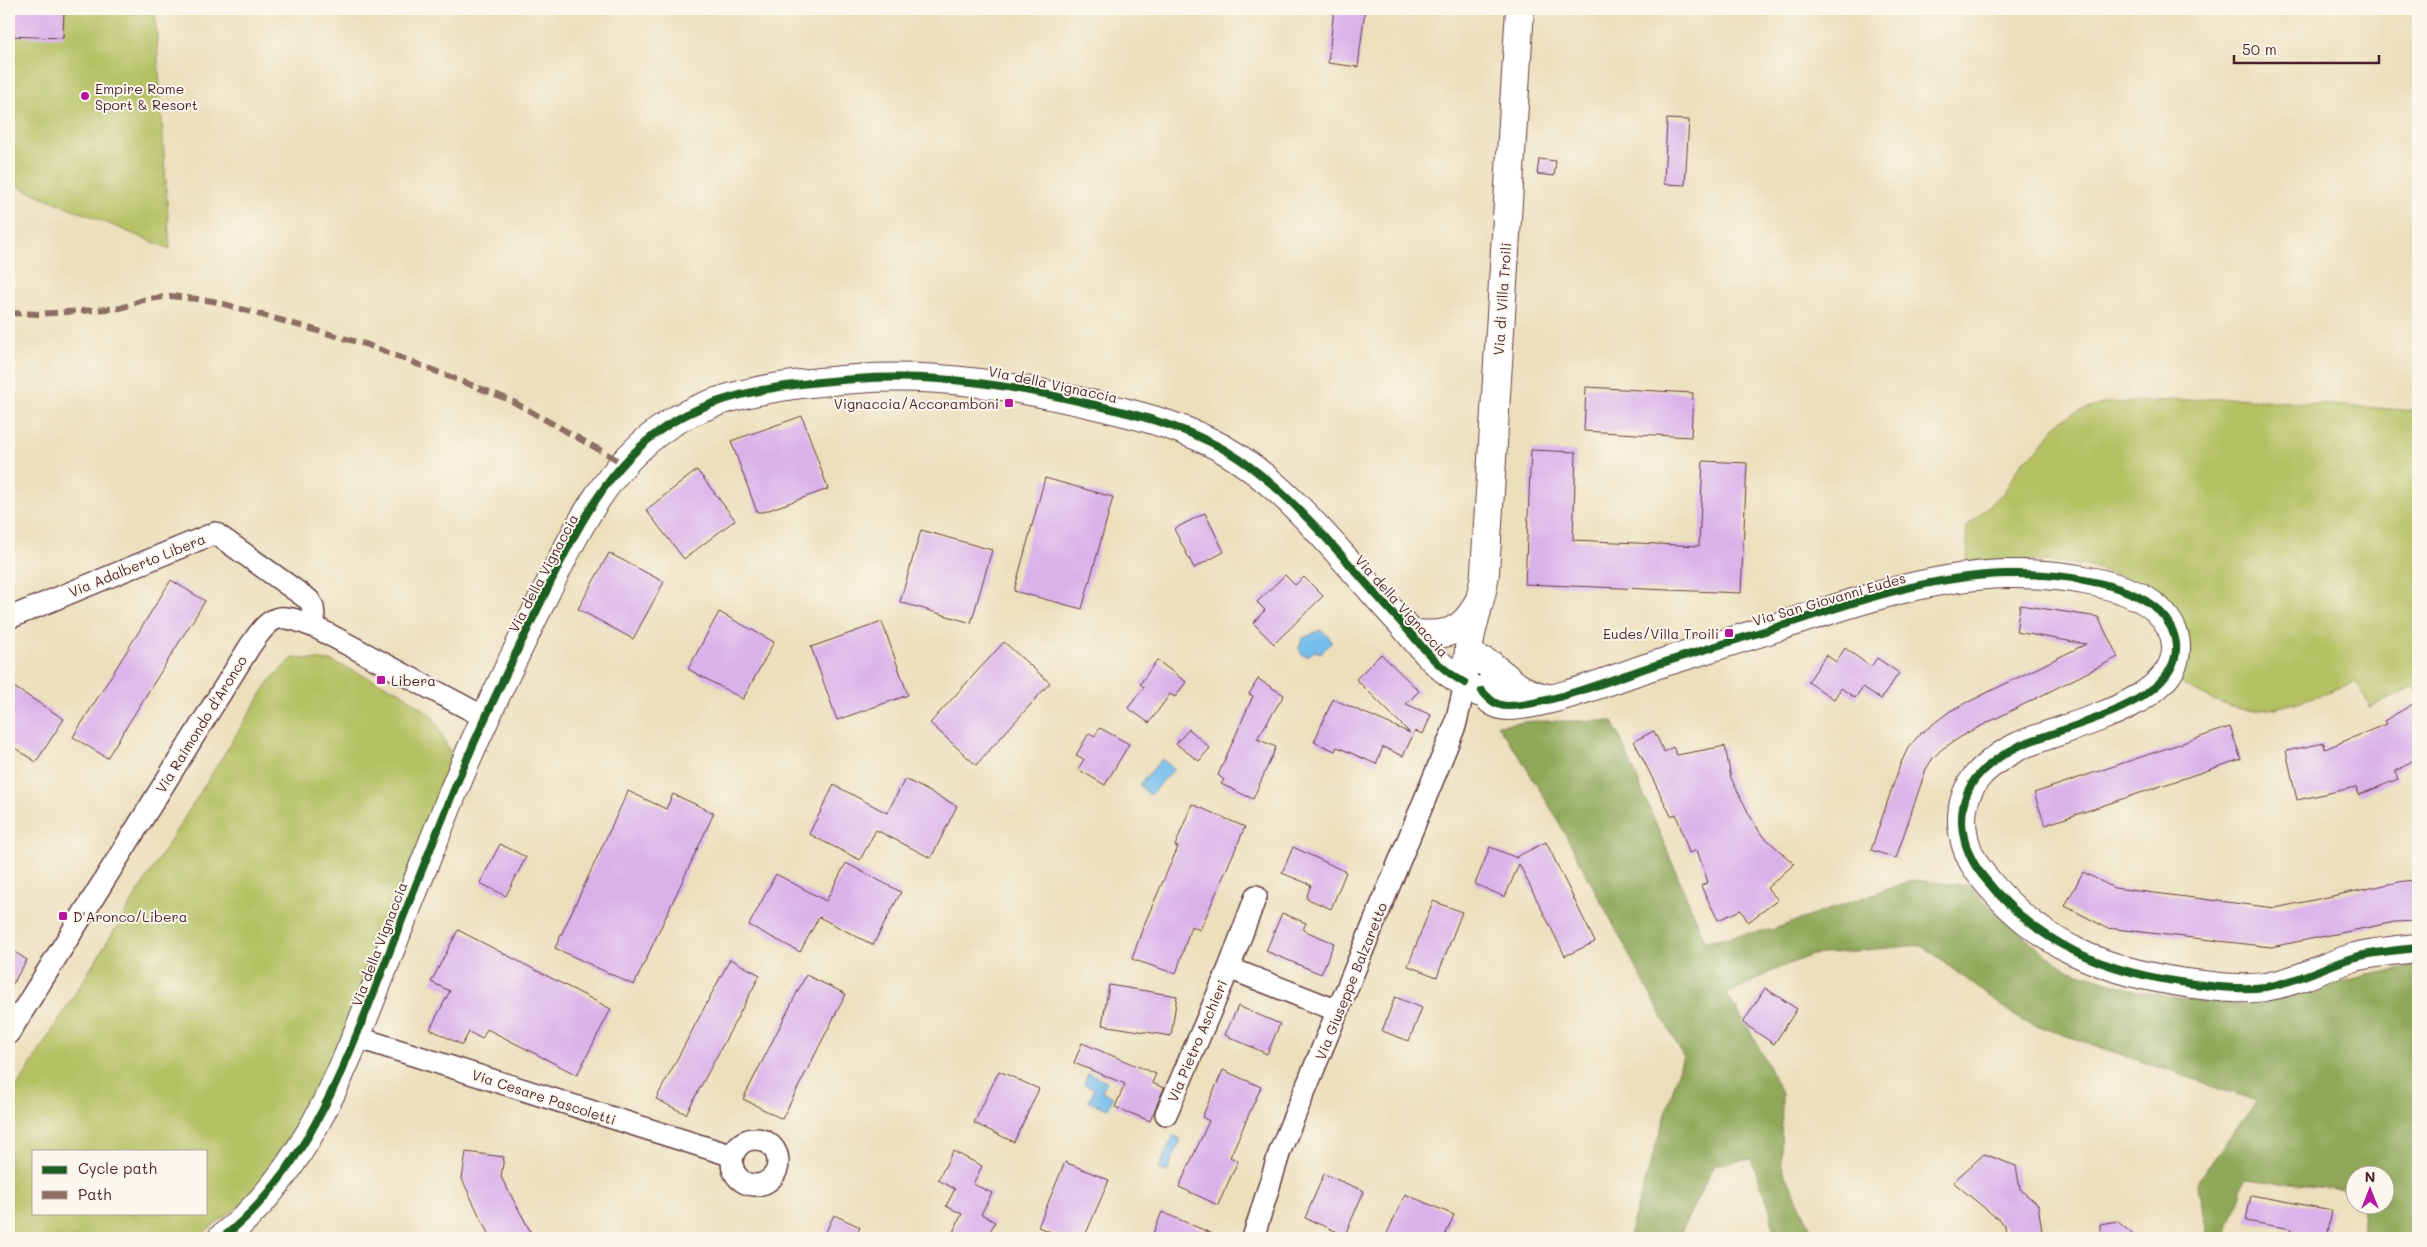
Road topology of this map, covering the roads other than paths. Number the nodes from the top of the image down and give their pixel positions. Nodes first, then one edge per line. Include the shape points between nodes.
1 (1520, 9) edge
2 (1484, 590) junction
3 (9, 618) edge
4 (314, 628) junction
5 (1411, 634) junction
6 (1476, 675) junction
7 (484, 717) junction
8 (1256, 896) dead end
9 (2418, 948) edge
10 (1228, 968) junction
11 (1338, 1011) junction
12 (9, 1033) edge
13 (356, 1037) junction
14 (1166, 1114) dead end
15 (733, 1156) dead end
16 (222, 1238) edge
17 (1253, 1238) edge

1 - 2 street, Via di Villa Troili
2 - 5 street via 1471,618 1462,626 1443,634
2 - 6 street, Via di Villa Troili
3 - 4 street, Via Adalberto Libera via 216,533 309,600 313,607
4 - 7 street, Via Raimondo d'Aronco
4 - 12 street, Via Raimondo d'Aronco via 300,621 280,618 265,624
5 - 6 street, Via della Vignaccia
5 - 7 street, Via della Vignaccia via 1300,512 1268,482 1233,455 1190,433 1052,394 993,383 891,377 818,382 727,400 680,417 640,446 612,477 568,548
6 - 9 street, Via San Giovanni Eudes via 1548,698 1859,601 1934,583 2012,574 2110,587 2139,597 2165,618 2175,637 2173,664 2159,685 2138,700 2022,745 1995,760 1979,775 1964,802 1962,830 1973,861 1990,886 2030,924 2067,949 2125,970 2171,981 2259,988 2361,956
6 - 11 street, Via Giuseppe Balzaretto
7 - 13 street, Via della Vignaccia
8 - 10 street, Via Pietro Aschieri
10 - 11 street, Via Pietro Aschieri
10 - 14 street, Via Pietro Aschieri
11 - 17 street, Via Giuseppe Balzaretto via 1280,1151
13 - 15 street, Via Cesare Pascoletti
13 - 16 street, Via della Vignaccia via 323,1110 289,1165 254,1210

